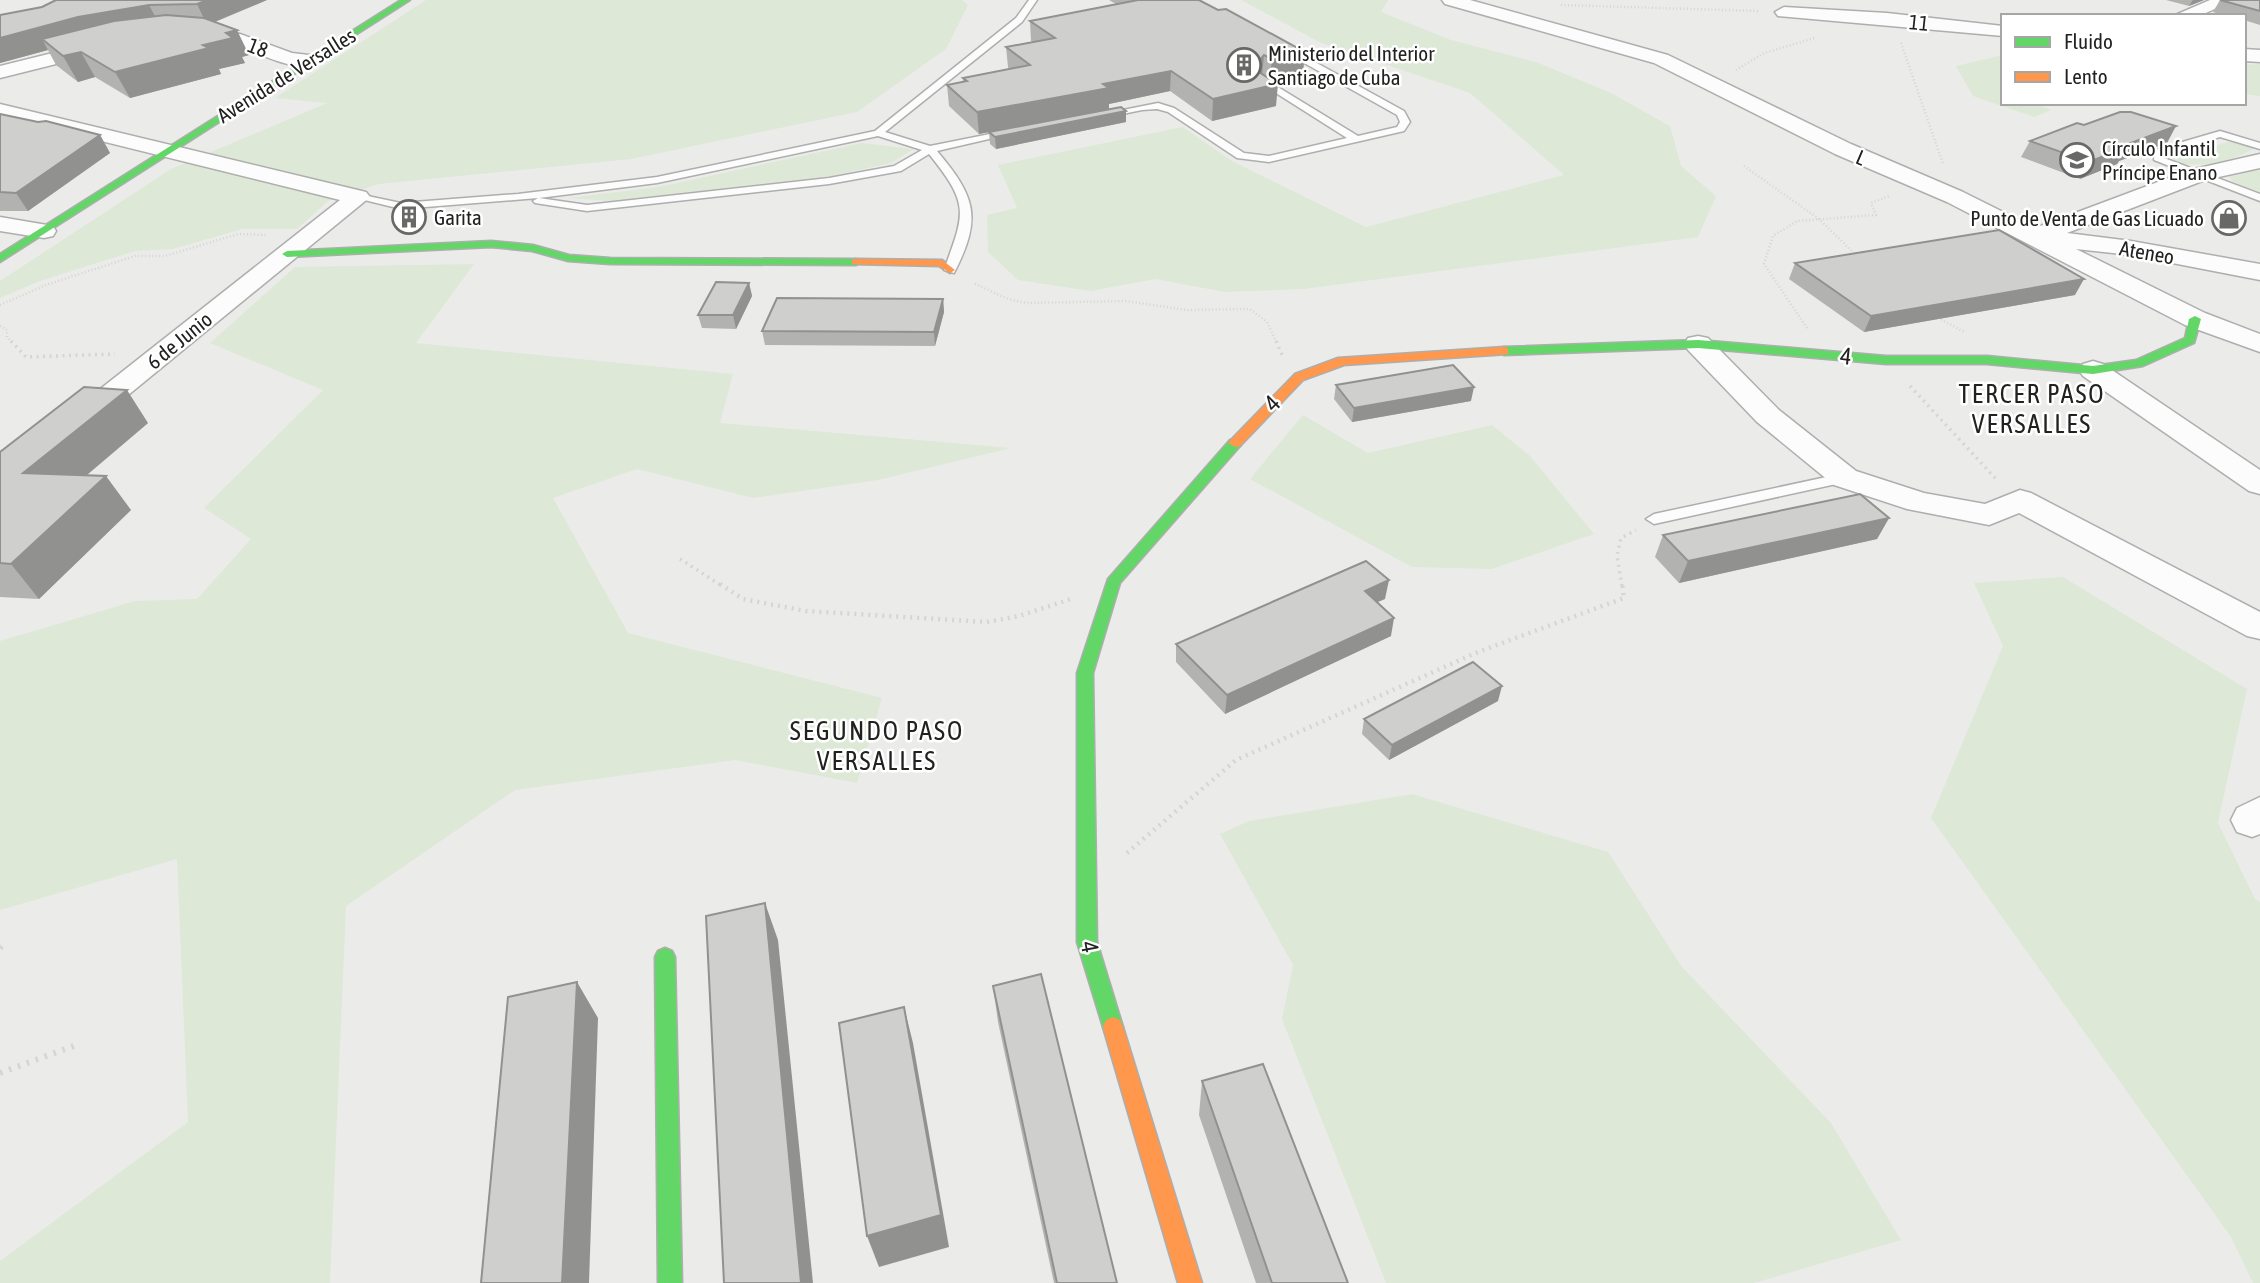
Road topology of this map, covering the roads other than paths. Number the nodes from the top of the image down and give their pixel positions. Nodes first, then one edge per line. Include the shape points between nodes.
1 (406, 0) edge
2 (1033, 0) edge
3 (1451, 0) edge
4 (2226, 0) edge
5 (1938, 4) dead end
6 (2183, 10) edge
7 (1784, 12) road end
8 (1887, 18) junction
9 (2001, 31) edge
10 (176, 32) edge
11 (1270, 40) edge
12 (119, 43) edge
13 (310, 60) junction
14 (0, 72) edge
15 (1263, 81) edge
16 (0, 110) edge
17 (1089, 117) edge
18 (1023, 131) edge
19 (878, 133) junction
20 (1356, 139) junction
21 (2260, 146) edge
22 (930, 149) junction
23 (166, 151) junction
24 (2260, 162) edge
25 (2198, 175) junction
26 (358, 197) junction
27 (518, 197) junction
28 (2260, 198) edge
29 (2089, 216) junction
30 (0, 224) edge
31 (44, 231) junction
32 (2034, 237) junction
33 (296, 247) junction
34 (2131, 248) junction
35 (0, 259) edge
36 (950, 270) joint
37 (2260, 272) edge
38 (2195, 318) junction
39 (1698, 344) junction
40 (2260, 344) edge
41 (2093, 370) junction
42 (1846, 478) junction
43 (0, 484) edge
44 (2260, 484) edge
45 (1654, 519) road end
46 (2260, 627) edge
47 (665, 957) dead end
48 (670, 1283) edge
49 (1190, 1283) edge

1 - 13 street, Avenida de Versalles
2 - 19 lane via 1019,20
3 - 32 street, L via 1661,58
4 - 6 street
5 - 8 street
7 - 8 street, 11
8 - 9 street, 11
10 - 13 street, 18 via 227,37 284,58
11 - 20 lane via 1401,113 1405,122 1400,129
12 - 14 street
13 - 23 street, Avenida de Versalles
15 - 20 lane
16 - 23 street
17 - 20 lane via 1158,106 1241,156 1254,159
18 - 22 lane
19 - 22 lane
19 - 27 lane via 657,180
21 - 25 lane via 2220,134 2159,152 2159,160
22 - 27 lane via 897,169 657,202 587,208
22 - 36 lane via 958,183 968,219
23 - 26 street
23 - 31 street, Avenida de Versalles
24 - 25 street
25 - 28 lane
25 - 29 street
26 - 27 lane via 401,206
26 - 33 street, 6 de Junio
29 - 32 street
29 - 34 street
30 - 31 street
31 - 35 street, Avenida de Versalles
32 - 34 street, Ateneo
32 - 38 street, L
33 - 36 street via 491,244 610,261 930,262 942,263
33 - 43 street, 6 de Junio
34 - 37 street, Ateneo
38 - 40 street, L
38 - 41 street, 4 via 2190,340 2139,363
39 - 41 street, 4 via 1886,360 1987,360
39 - 42 street via 1768,415
39 - 49 street, 4 via 1342,361 1299,377 1113,582 1085,673 1087,942
41 - 44 street
42 - 45 lane
42 - 46 street via 1918,502 1989,515 2020,500
47 - 48 street

